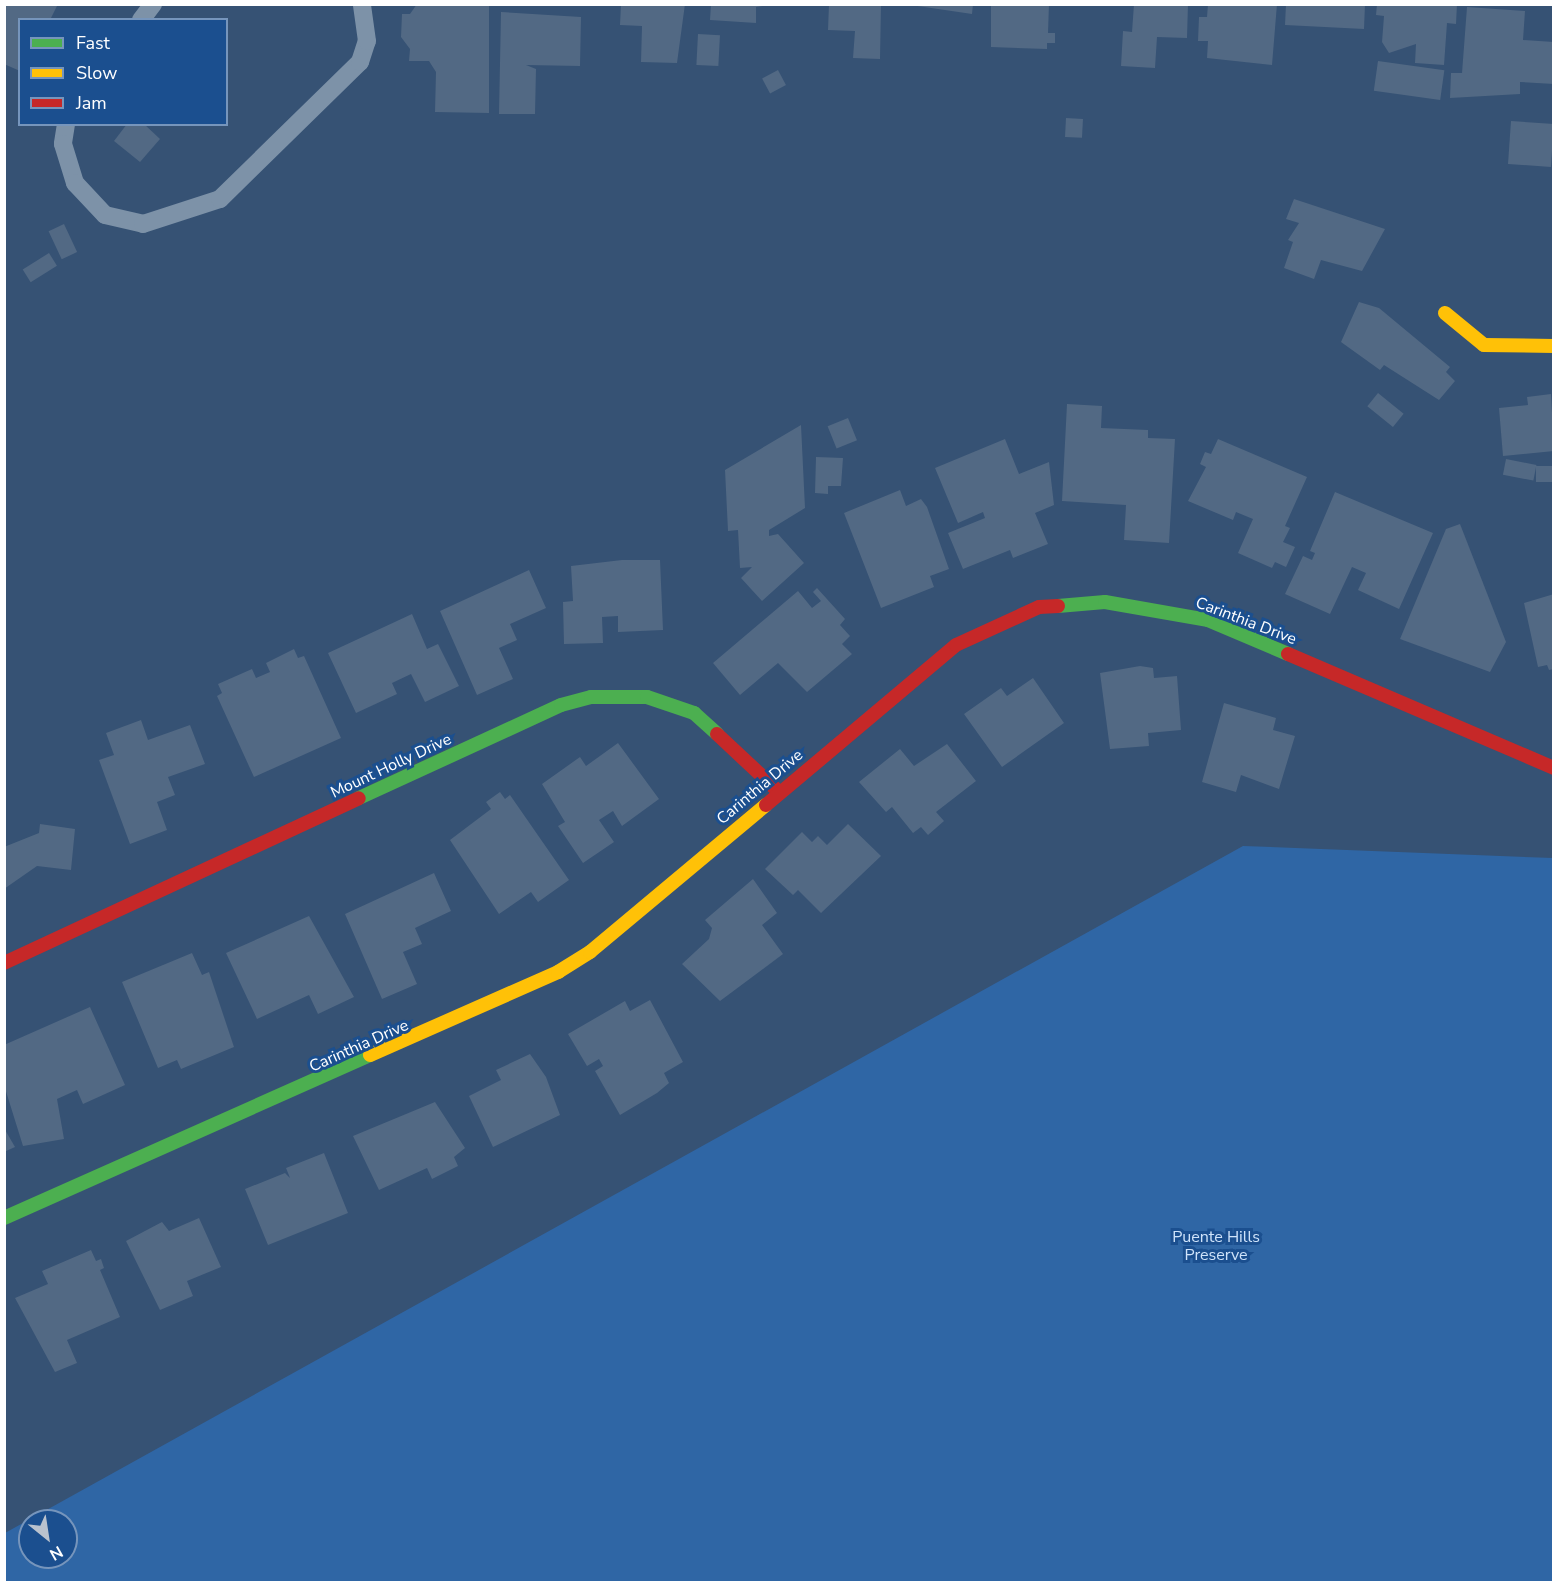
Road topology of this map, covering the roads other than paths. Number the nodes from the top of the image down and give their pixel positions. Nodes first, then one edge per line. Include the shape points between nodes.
1 (153, 4) edge
2 (362, 4) edge
3 (142, 18) edge
4 (66, 126) edge
5 (1446, 313) dead end
6 (1554, 346) edge
7 (1554, 768) edge
8 (779, 792) junction
9 (4, 963) edge
10 (4, 1218) edge

1 - 3 lane
2 - 4 lane via 367,41 360,62 220,200 143,224 105,215 75,183 63,144
5 - 6 street via 1484,345
7 - 8 street, Carinthia Drive via 1208,620 1140,605 1068,602 1011,616 956,645
8 - 9 street, Mount Holly Drive via 694,713 647,697 591,697 561,705
8 - 10 street, Carinthia Drive via 590,952 525,991

